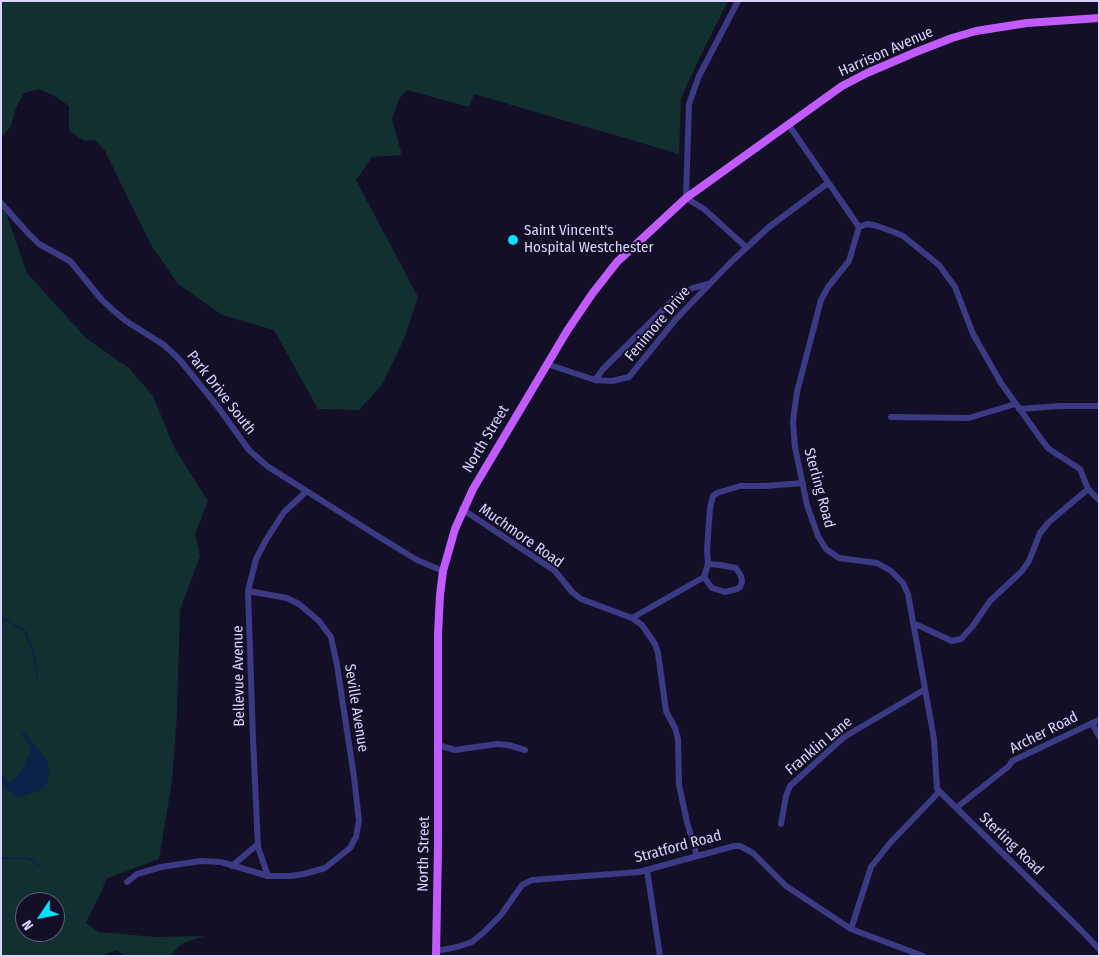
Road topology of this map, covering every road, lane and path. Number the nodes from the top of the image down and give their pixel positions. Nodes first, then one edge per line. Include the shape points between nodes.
1 (738, 1) edge
2 (1099, 18) edge
3 (788, 124) junction
4 (828, 183) junction
5 (686, 198) junction
6 (1, 203) edge
7 (859, 227) junction
8 (746, 247) junction
9 (710, 284) junction
10 (547, 364) junction
11 (595, 380) junction
12 (1017, 406) junction
13 (1099, 406) edge
14 (891, 417) dead end
15 (802, 483) junction
16 (1088, 489) junction
17 (306, 492) junction
18 (1099, 500) edge
19 (462, 509) junction
20 (708, 564) junction
21 (443, 571) junction
22 (704, 577) junction
23 (248, 591) junction
24 (632, 618) junction
25 (913, 623) junction
26 (924, 690) junction
27 (1096, 722) edge
28 (1099, 736) edge
29 (438, 745) junction
30 (524, 750) dead end
31 (939, 792) junction
32 (956, 808) junction
33 (781, 824) dead end
34 (258, 844) junction
35 (697, 856) junction
36 (232, 866) junction
37 (647, 870) junction
38 (268, 876) junction
39 (126, 882) dead end
40 (851, 929) junction
41 (1099, 949) edge
42 (436, 953) edge
43 (660, 956) edge
44 (923, 956) edge

1 - 5 street via 698,76 689,104
2 - 3 main road, Harrison Avenue via 1027,23 952,38 842,86
3 - 4 street
3 - 5 main road, Harrison Avenue
4 - 7 street
4 - 8 street, Fenimore Drive
5 - 8 street via 704,209
5 - 10 main road, North Street via 617,262 592,294
6 - 17 street, Park Drive South via 39,244 70,261 114,311 164,345 180,360 252,453
7 - 12 street via 874,225 903,236 939,265 956,287 973,334 993,372
7 - 15 street, Sterling Road via 849,261 821,300 797,392 793,423
8 - 9 street, Fenimore Drive
9 - 11 street, Fenimore Drive via 679,294
9 - 11 street, Fenimore Drive via 676,319 629,377 612,382
10 - 11 street, Fenimore Drive
10 - 19 main road, North Street
12 - 13 street
12 - 14 street via 969,418
12 - 16 street via 1049,449 1080,469
15 - 20 street via 740,486 712,496
15 - 25 street, Sterling Road via 818,536 826,549 838,558 877,562 892,571 908,594
16 - 18 street
16 - 25 street via 1040,533 1029,562 990,601 961,639 952,641
17 - 21 street, Park Drive South via 417,560
17 - 23 street, Bellevue Avenue via 284,512 266,540 256,559
19 - 21 main road, North Street
19 - 24 street, Muchmore Road via 555,571 572,592
20 - 22 street
20 - 22 street via 736,568 742,582 737,589 725,592 712,588
21 - 29 main road, North Street via 438,620
22 - 24 street
23 - 34 street, Bellevue Avenue
23 - 38 street, Seville Avenue via 287,598 299,604 320,621 331,637 359,822 350,848 326,868 290,876
24 - 35 street, Muchmore Road via 642,625 658,653 666,712 678,739 679,784
25 - 26 street, Sterling Road
26 - 31 street, Sterling Road via 934,740
26 - 33 street, Franklin Lane via 844,737 790,786
27 - 28 street
27 - 32 street, Archer Road via 1012,761
29 - 30 street via 455,750 508,744
29 - 42 main road, North Street
31 - 32 street, Sterling Road
31 - 40 street via 871,867
32 - 41 street, Sterling Road
34 - 36 street
34 - 38 street, Bellevue Avenue
35 - 37 street, Stratford Road
35 - 40 street, Stratford Road via 734,846 745,848 786,886
36 - 38 street
36 - 39 street via 206,861 161,866 137,874
37 - 42 street, Stratford Road via 532,880 522,885 501,915 472,942
37 - 43 street
40 - 44 street, Stratford Road

